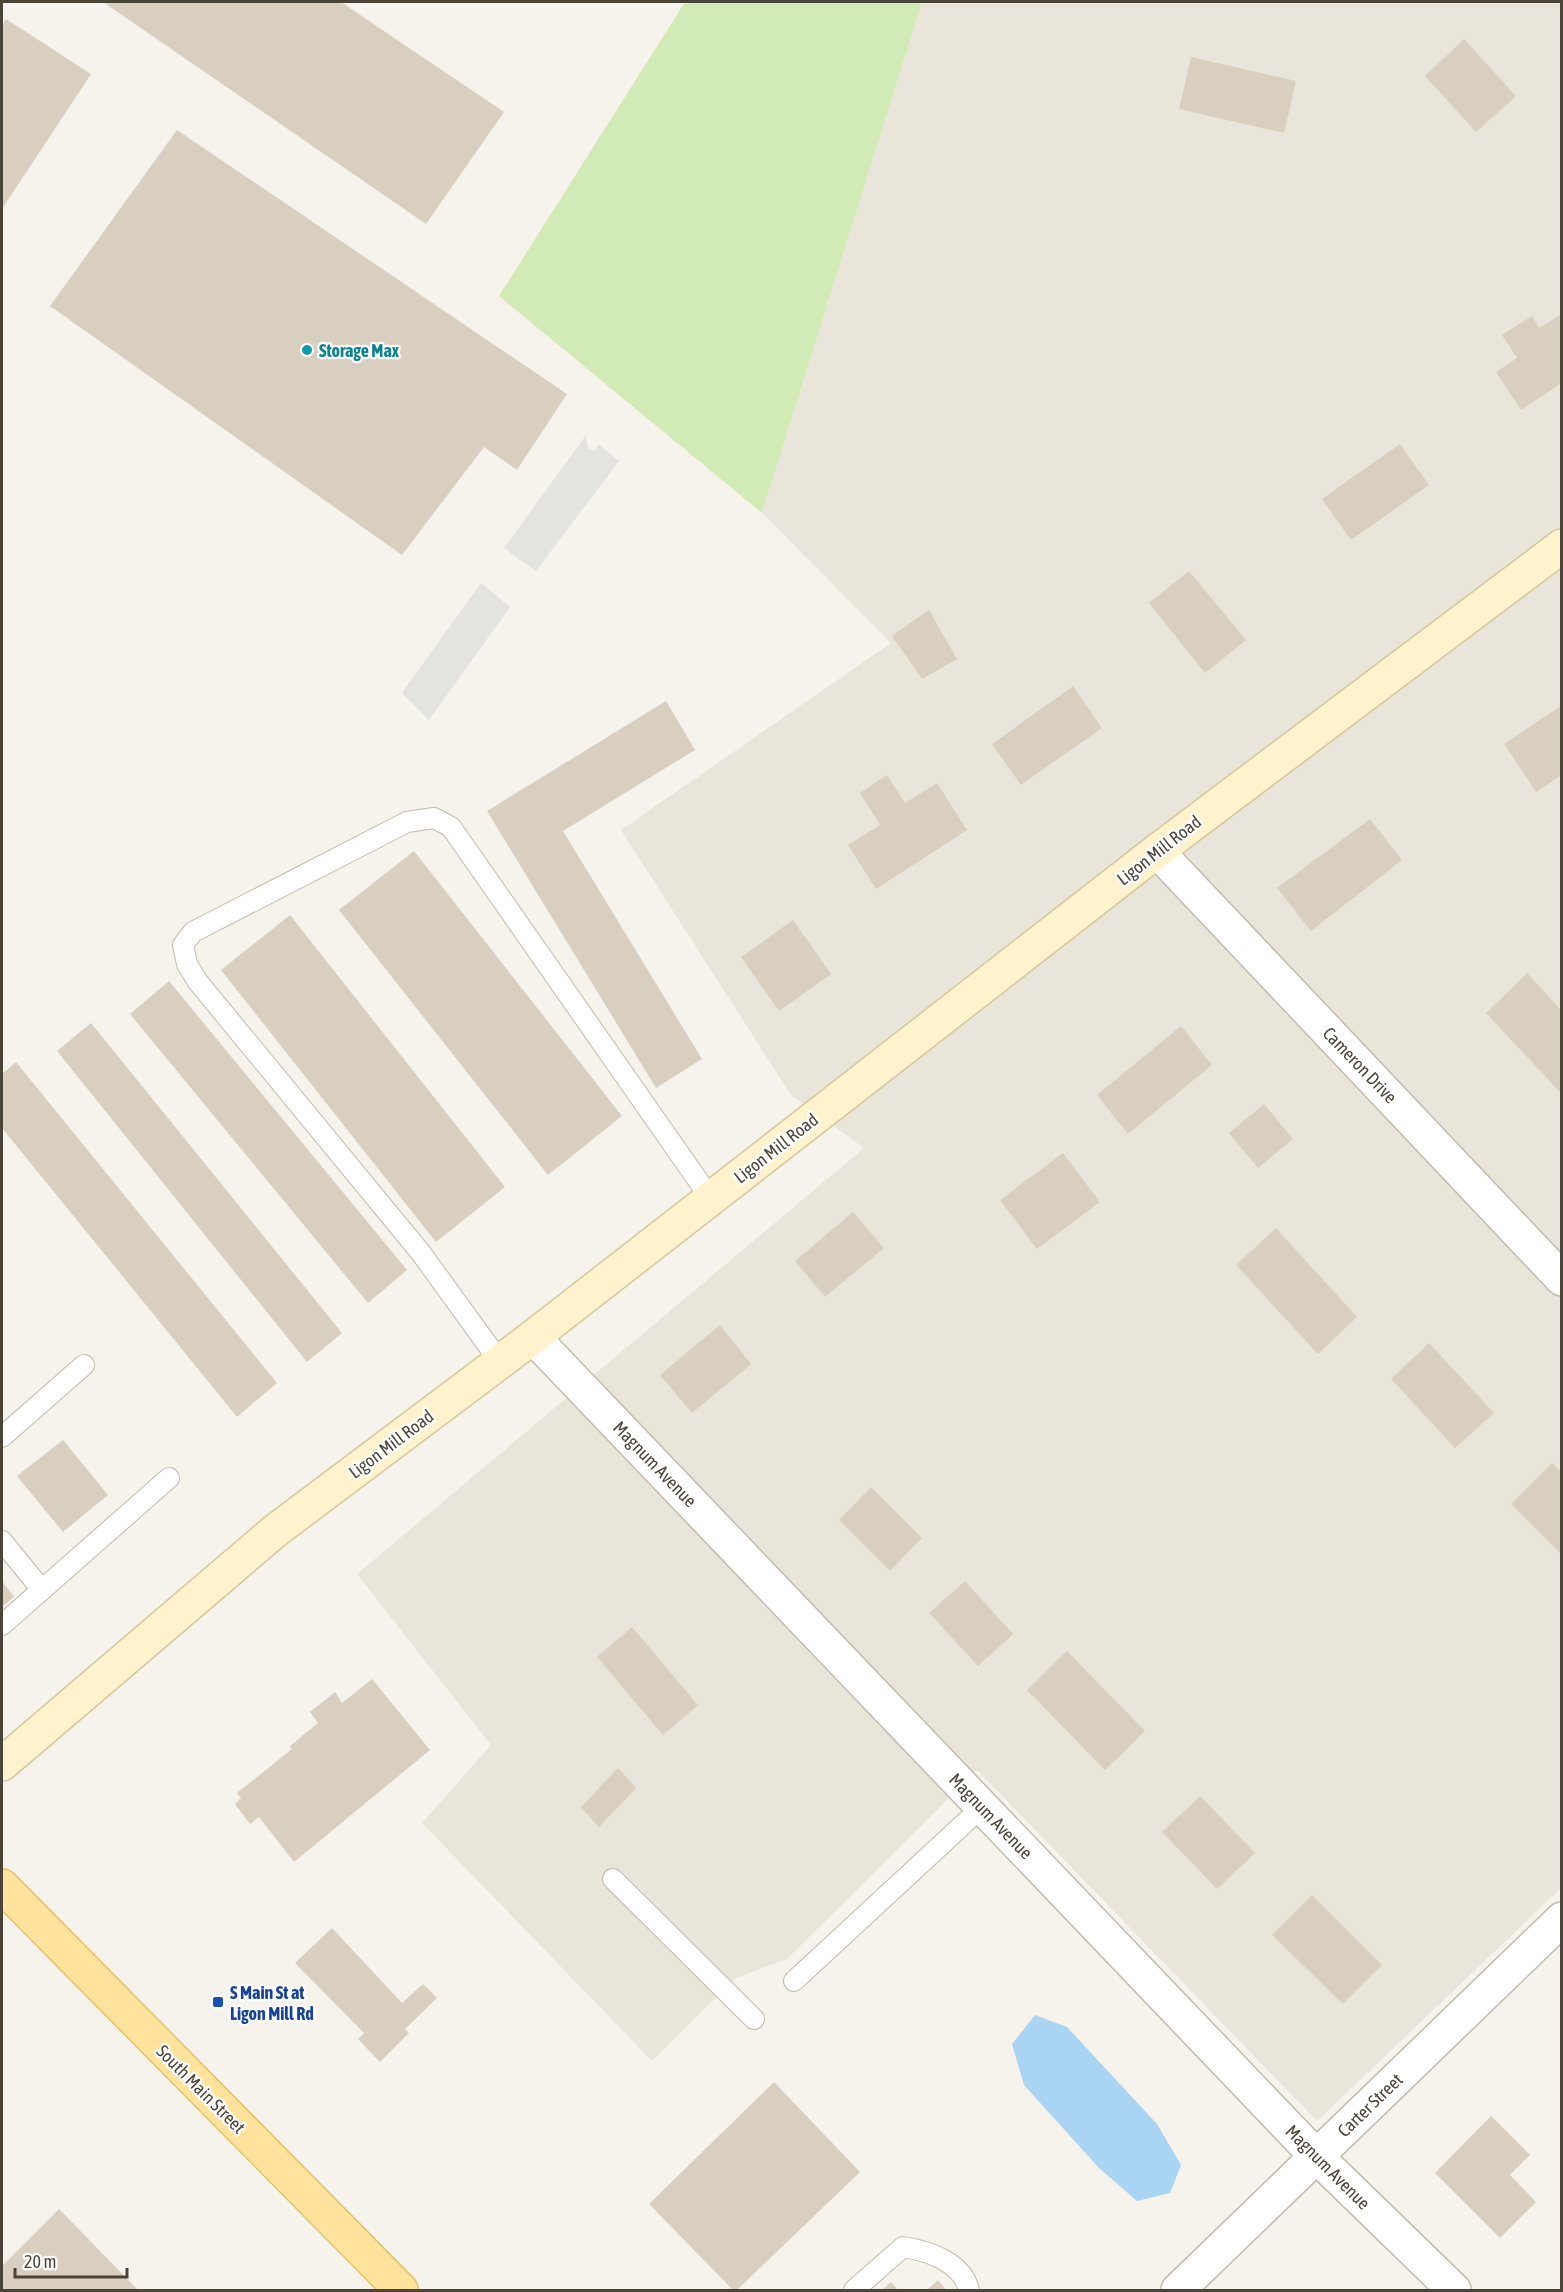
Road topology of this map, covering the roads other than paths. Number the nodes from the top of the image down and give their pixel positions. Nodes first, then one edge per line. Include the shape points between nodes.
1 (1562, 546) edge
2 (1157, 851) junction
3 (711, 1199) junction
4 (1562, 1280) edge
5 (533, 1336) junction
6 (500, 1362) junction
7 (84, 1365) dead end
8 (2, 1437) edge
9 (169, 1478) dead end
10 (3, 1547) edge
11 (42, 1590) junction
12 (2, 1625) edge
13 (2, 1764) edge
14 (982, 1807) junction
15 (613, 1880) dead end
16 (2, 1886) edge
17 (1562, 1919) edge
18 (794, 1981) dead end
19 (754, 2019) dead end
20 (1317, 2157) junction
21 (401, 2290) edge
22 (854, 2290) edge
23 (969, 2290) edge
24 (1178, 2290) edge
25 (1454, 2290) edge

1 - 2 main road, Ligon Mill Road
2 - 3 main road, Ligon Mill Road
2 - 4 street, Cameron Drive
3 - 5 main road, Ligon Mill Road
3 - 6 lane via 451,827 442,822 434,818 407,822 193,932 183,945 187,964 198,982 421,1253
5 - 6 main road, Ligon Mill Road
5 - 14 street, Magnum Avenue
6 - 13 main road, Ligon Mill Road via 275,1532
7 - 8 lane
9 - 11 lane
10 - 11 lane
11 - 12 lane
14 - 18 lane
14 - 20 street, Magnum Avenue
15 - 19 lane
16 - 21 main road, South Main Street
17 - 20 street, Carter Street
20 - 24 street, Carter Street
20 - 25 street, Magnum Avenue
22 - 23 lane via 903,2247 924,2250 948,2262 967,2282

